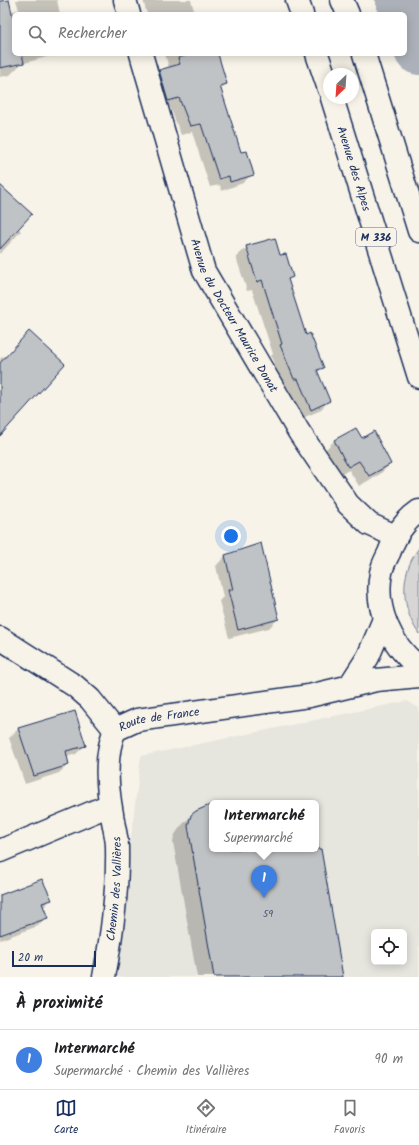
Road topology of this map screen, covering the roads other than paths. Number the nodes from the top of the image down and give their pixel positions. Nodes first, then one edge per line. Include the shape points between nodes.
1 (125, 0) edge
2 (297, 0) edge
3 (342, 0) edge
4 (128, 12) edge
5 (301, 12) edge
6 (347, 12) edge
7 (142, 56) edge
8 (318, 56) edge
9 (365, 56) edge
10 (323, 71) edge
11 (334, 104) edge
12 (419, 231) edge
13 (419, 377) edge
14 (419, 511) edge
15 (395, 536) junction
16 (384, 619) junction
17 (0, 638) edge
18 (419, 667) edge
19 (419, 676) edge
20 (350, 685) junction
21 (115, 730) junction
22 (110, 805) junction
23 (0, 851) edge
24 (104, 977) edge

1 - 4 street
2 - 5 street
3 - 6 street
7 - 15 street, Avenue du Docteur Maurice Donat via 204,271 299,432 348,504 369,524
8 - 10 street
9 - 12 street
11 - 13 street, Avenue des Alpes / M 336
14 - 15 street
15 - 16 street via 381,572 380,604
16 - 18 street via 394,641
16 - 20 street via 365,664
17 - 21 street, Route de France via 75,686 90,699
19 - 20 street, Route de France
20 - 21 street, Route de France via 309,696 137,720
21 - 22 street, Chemin des Vallières via 110,743 108,770
22 - 23 street
22 - 24 street, Chemin des Vallières via 117,846 116,889

